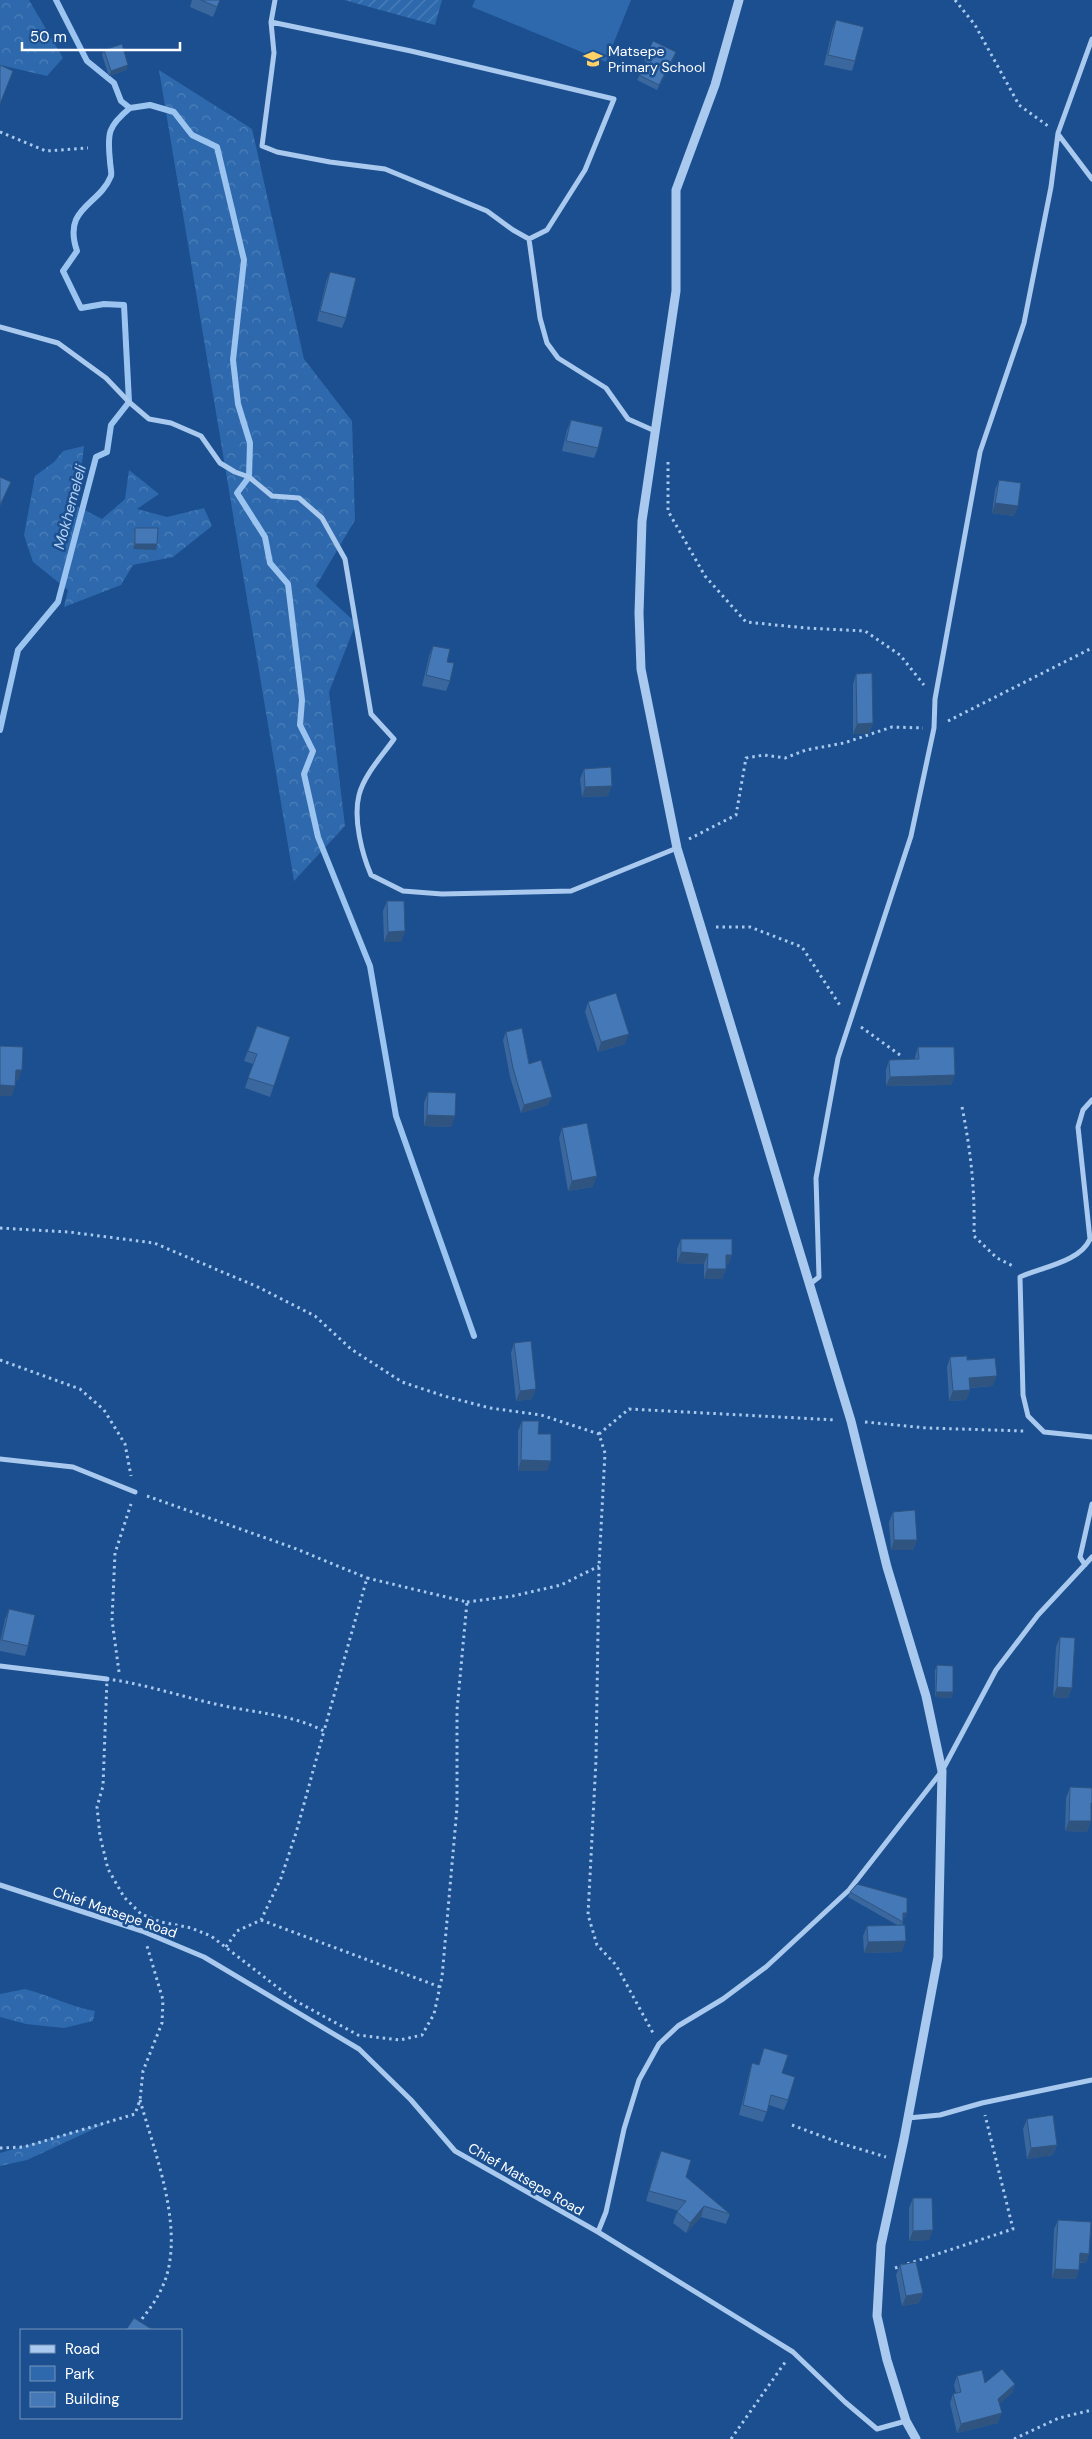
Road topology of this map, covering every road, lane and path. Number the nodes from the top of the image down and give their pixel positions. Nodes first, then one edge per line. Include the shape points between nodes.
1 (275, 0) edge
2 (739, 0) edge
3 (955, 0) edge
4 (271, 22) junction
5 (1092, 39) edge
6 (0, 132) edge
7 (1058, 133) junction
8 (88, 148) dead end
9 (1092, 178) edge
10 (529, 239) junction
11 (0, 327) edge
12 (655, 431) junction
13 (668, 453) dead end
14 (1092, 648) edge
15 (936, 699) junction
16 (934, 728) junction
17 (677, 848) junction
18 (700, 926) junction
19 (850, 1019) junction
20 (900, 1055) dead end
21 (1092, 1100) edge
22 (962, 1107) dead end
23 (0, 1228) edge
24 (1020, 1277) junction
25 (809, 1284) junction
26 (0, 1360) edge
27 (851, 1421) junction
28 (1044, 1432) junction
29 (599, 1434) junction
30 (1092, 1437) edge
31 (0, 1459) edge
32 (135, 1492) junction
33 (1092, 1504) edge
34 (1092, 1557) edge
35 (600, 1566) junction
36 (1085, 1566) junction
37 (367, 1578) junction
38 (467, 1602) junction
39 (0, 1666) edge
40 (107, 1679) junction
41 (121, 1680) junction
42 (324, 1731) junction
43 (942, 1771) junction
44 (0, 1885) edge
45 (261, 1920) junction
46 (142, 1931) junction
47 (226, 1947) junction
48 (440, 1988) junction
49 (659, 2044) junction
50 (1092, 2080) edge
51 (140, 2100) junction
52 (982, 2103) junction
53 (908, 2118) junction
54 (792, 2125) dead end
55 (0, 2148) edge
56 (899, 2161) junction
57 (598, 2232) junction
58 (880, 2272) junction
59 (141, 2320) edge
60 (793, 2352) junction
61 (1092, 2410) edge
62 (906, 2421) junction
63 (731, 2439) edge
64 (916, 2439) edge
65 (1014, 2439) edge

1 - 4 street
2 - 12 street via 715,85 676,190 676,291
3 - 7 path via 975,25 1019,105
4 - 10 street via 274,53 262,146 330,162 385,169 487,211
4 - 10 street via 411,50 614,99 585,170 547,230
5 - 7 street
6 - 8 path via 46,151
7 - 9 street
7 - 15 street via 1051,187 1024,323 980,452
10 - 12 street via 540,318 548,343 558,358 606,388 628,418
11 - 17 street via 58,343 106,378 128,402 149,418 171,423 200,436 220,463 249,477 272,496 299,498 322,518 346,559 371,714 394,739 359,795 362,854 371,875 403,892 571,891
12 - 17 street via 642,521 641,660
13 - 15 path via 668,511 705,576 746,622 865,631 900,655
14 - 16 path
15 - 16 street
16 - 17 path via 892,727 785,758 764,754 746,758 736,815 696,834
16 - 19 street via 911,836
17 - 18 street
18 - 19 path via 750,927 802,947
18 - 25 street
19 - 20 path
19 - 25 street via 838,1058 816,1178 819,1277
21 - 24 street via 1083,1110 1078,1127 1090,1239 1087,1247 1076,1255
22 - 24 path via 971,1153 974,1236 997,1258 1014,1267
23 - 29 path via 69,1232 154,1243 258,1287 315,1316 351,1349 402,1382 490,1408 541,1415
24 - 28 street via 1023,1395 1028,1416
25 - 27 street
26 - 32 path via 80,1390 104,1410 125,1444
27 - 28 path via 927,1428
27 - 29 path via 629,1409
27 - 43 street via 888,1567 926,1696
28 - 30 street
29 - 35 path via 605,1453
31 - 32 street via 73,1467
32 - 37 path via 294,1548
32 - 41 path via 115,1553 112,1620
33 - 36 street via 1080,1557
34 - 36 street
35 - 38 path via 560,1585
35 - 49 path via 596,1760 588,1915 597,1945 616,1965
36 - 43 street via 1038,1615 996,1670
37 - 38 path
37 - 42 path
38 - 48 path via 457,1710 457,1808
39 - 40 street
40 - 41 path
40 - 47 path via 103,1786 97,1807 108,1869 124,1896 141,1914 198,1930
41 - 42 path via 220,1705 270,1713 311,1724
42 - 45 path via 296,1833 281,1878
43 - 49 street via 849,1890 766,1966 723,1999 678,2026
43 - 53 street via 938,1957
44 - 46 street, Chief Matsepe Road
45 - 47 path via 237,1931
45 - 48 path
46 - 51 path via 164,2000 162,2023 143,2071
46 - 57 street, Chief Matsepe Road via 204,1957 359,2050 411,2100 454,2151
47 - 48 path via 294,2000 358,2035 400,2040 422,2035 434,2014
49 - 57 street via 639,2080 624,2129 606,2212
50 - 52 street
51 - 55 path via 135,2114 24,2147
51 - 59 path via 165,2188 170,2237 169,2266 162,2288
52 - 53 street via 940,2115
52 - 58 path via 1013,2229
53 - 56 street
54 - 56 path
56 - 58 street via 881,2245
57 - 60 street, Chief Matsepe Road
58 - 62 street via 877,2316
60 - 62 street, Chief Matsepe Road via 878,2429
60 - 63 path
61 - 65 path via 1059,2418
62 - 64 street

